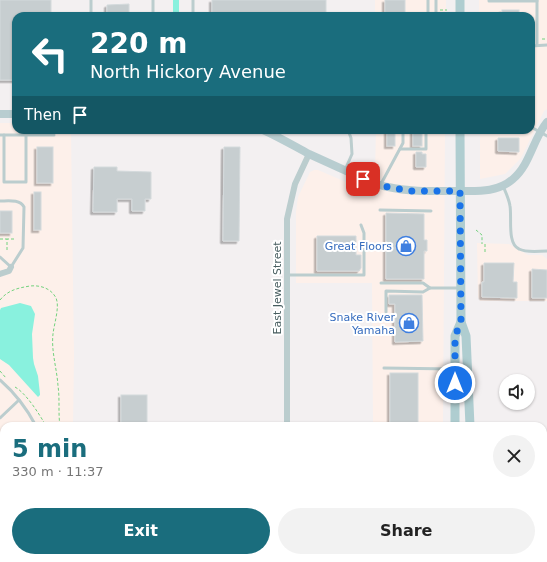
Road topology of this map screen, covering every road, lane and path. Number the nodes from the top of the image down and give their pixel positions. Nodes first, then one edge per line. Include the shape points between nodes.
1 (91, 0) edge
2 (153, 0) edge
3 (193, 0) edge
4 (428, 0) edge
5 (436, 0) edge
6 (460, 0) edge
7 (489, 0) edge
8 (537, 1) edge
9 (91, 12) edge
10 (153, 12) edge
11 (193, 12) edge
12 (428, 12) edge
13 (436, 12) edge
14 (460, 12) edge
15 (540, 39) dead end
16 (547, 39) edge
17 (537, 45) joint
18 (547, 45) edge
19 (0, 114) edge
20 (12, 114) edge
21 (547, 122) edge
22 (535, 129) edge
23 (272, 134) edge
24 (350, 134) edge
25 (404, 134) edge
26 (426, 134) edge
27 (460, 134) edge
28 (544, 134) edge
29 (2, 135) edge
30 (26, 135) junction
31 (54, 135) dead end
32 (400, 149) junction
33 (309, 154) junction
34 (344, 170) junction
35 (380, 185) junction
36 (502, 186) junction
37 (460, 191) junction
38 (0, 201) edge
39 (380, 210) dead end
40 (430, 211) dead end
41 (362, 225) dead end
42 (476, 230) dead end
43 (0, 239) edge
44 (7, 239) junction
45 (14, 239) dead end
46 (482, 244) dead end
47 (485, 244) dead end
48 (7, 250) dead end
49 (547, 251) edge
50 (485, 253) dead end
51 (0, 257) edge
52 (11, 267) junction
53 (0, 274) edge
54 (288, 274) junction
55 (380, 283) dead end
56 (430, 288) junction
57 (461, 288) junction
58 (0, 300) edge
59 (386, 312) dead end
60 (461, 322) junction
61 (384, 368) dead end
62 (455, 369) junction
63 (0, 371) edge
64 (6, 379) dead end
65 (0, 380) edge
66 (15, 387) dead end
67 (19, 400) junction
68 (0, 418) edge
69 (34, 422) edge
70 (43, 422) edge
71 (60, 422) edge
72 (288, 422) edge
73 (455, 422) edge
74 (470, 422) edge

1 - 9 lane
2 - 10 lane
3 - 11 lane
4 - 12 lane
5 - 13 lane
6 - 14 main road
7 - 8 lane
8 - 17 lane
15 - 16 path
17 - 18 lane
19 - 20 street
21 - 28 street
22 - 28 lane
23 - 33 street
24 - 34 lane via 352,154
25 - 32 lane via 404,143
26 - 32 lane via 426,149
27 - 37 main road
28 - 36 street via 522,170
29 - 30 lane
29 - 30 lane via 4,182 26,182
30 - 31 lane
32 - 35 lane
33 - 34 street
33 - 54 street, East Jewel Street via 295,184 288,219
34 - 35 street
35 - 37 street via 412,191
36 - 37 street via 488,191
36 - 49 lane via 510,206 513,244 523,251
37 - 57 main road
38 - 52 lane via 18,201 24,207 23,248
39 - 40 lane
41 - 54 lane via 364,274
42 - 46 path via 482,235
43 - 44 path
44 - 45 path
44 - 48 path
47 - 50 path
51 - 52 lane
52 - 53 street via 9,271
54 - 72 street, East Jewel Street
55 - 56 lane via 423,283
56 - 57 lane
56 - 59 lane via 423,292 386,291
57 - 60 main road
58 - 71 path via 14,289 34,286 44,287 56,298 57,309 52,341 59,388
60 - 62 main road via 455,336
60 - 74 main road via 466,336
61 - 62 lane
62 - 73 main road
63 - 64 path
65 - 67 lane
66 - 70 path via 25,396
67 - 68 lane
67 - 69 lane

